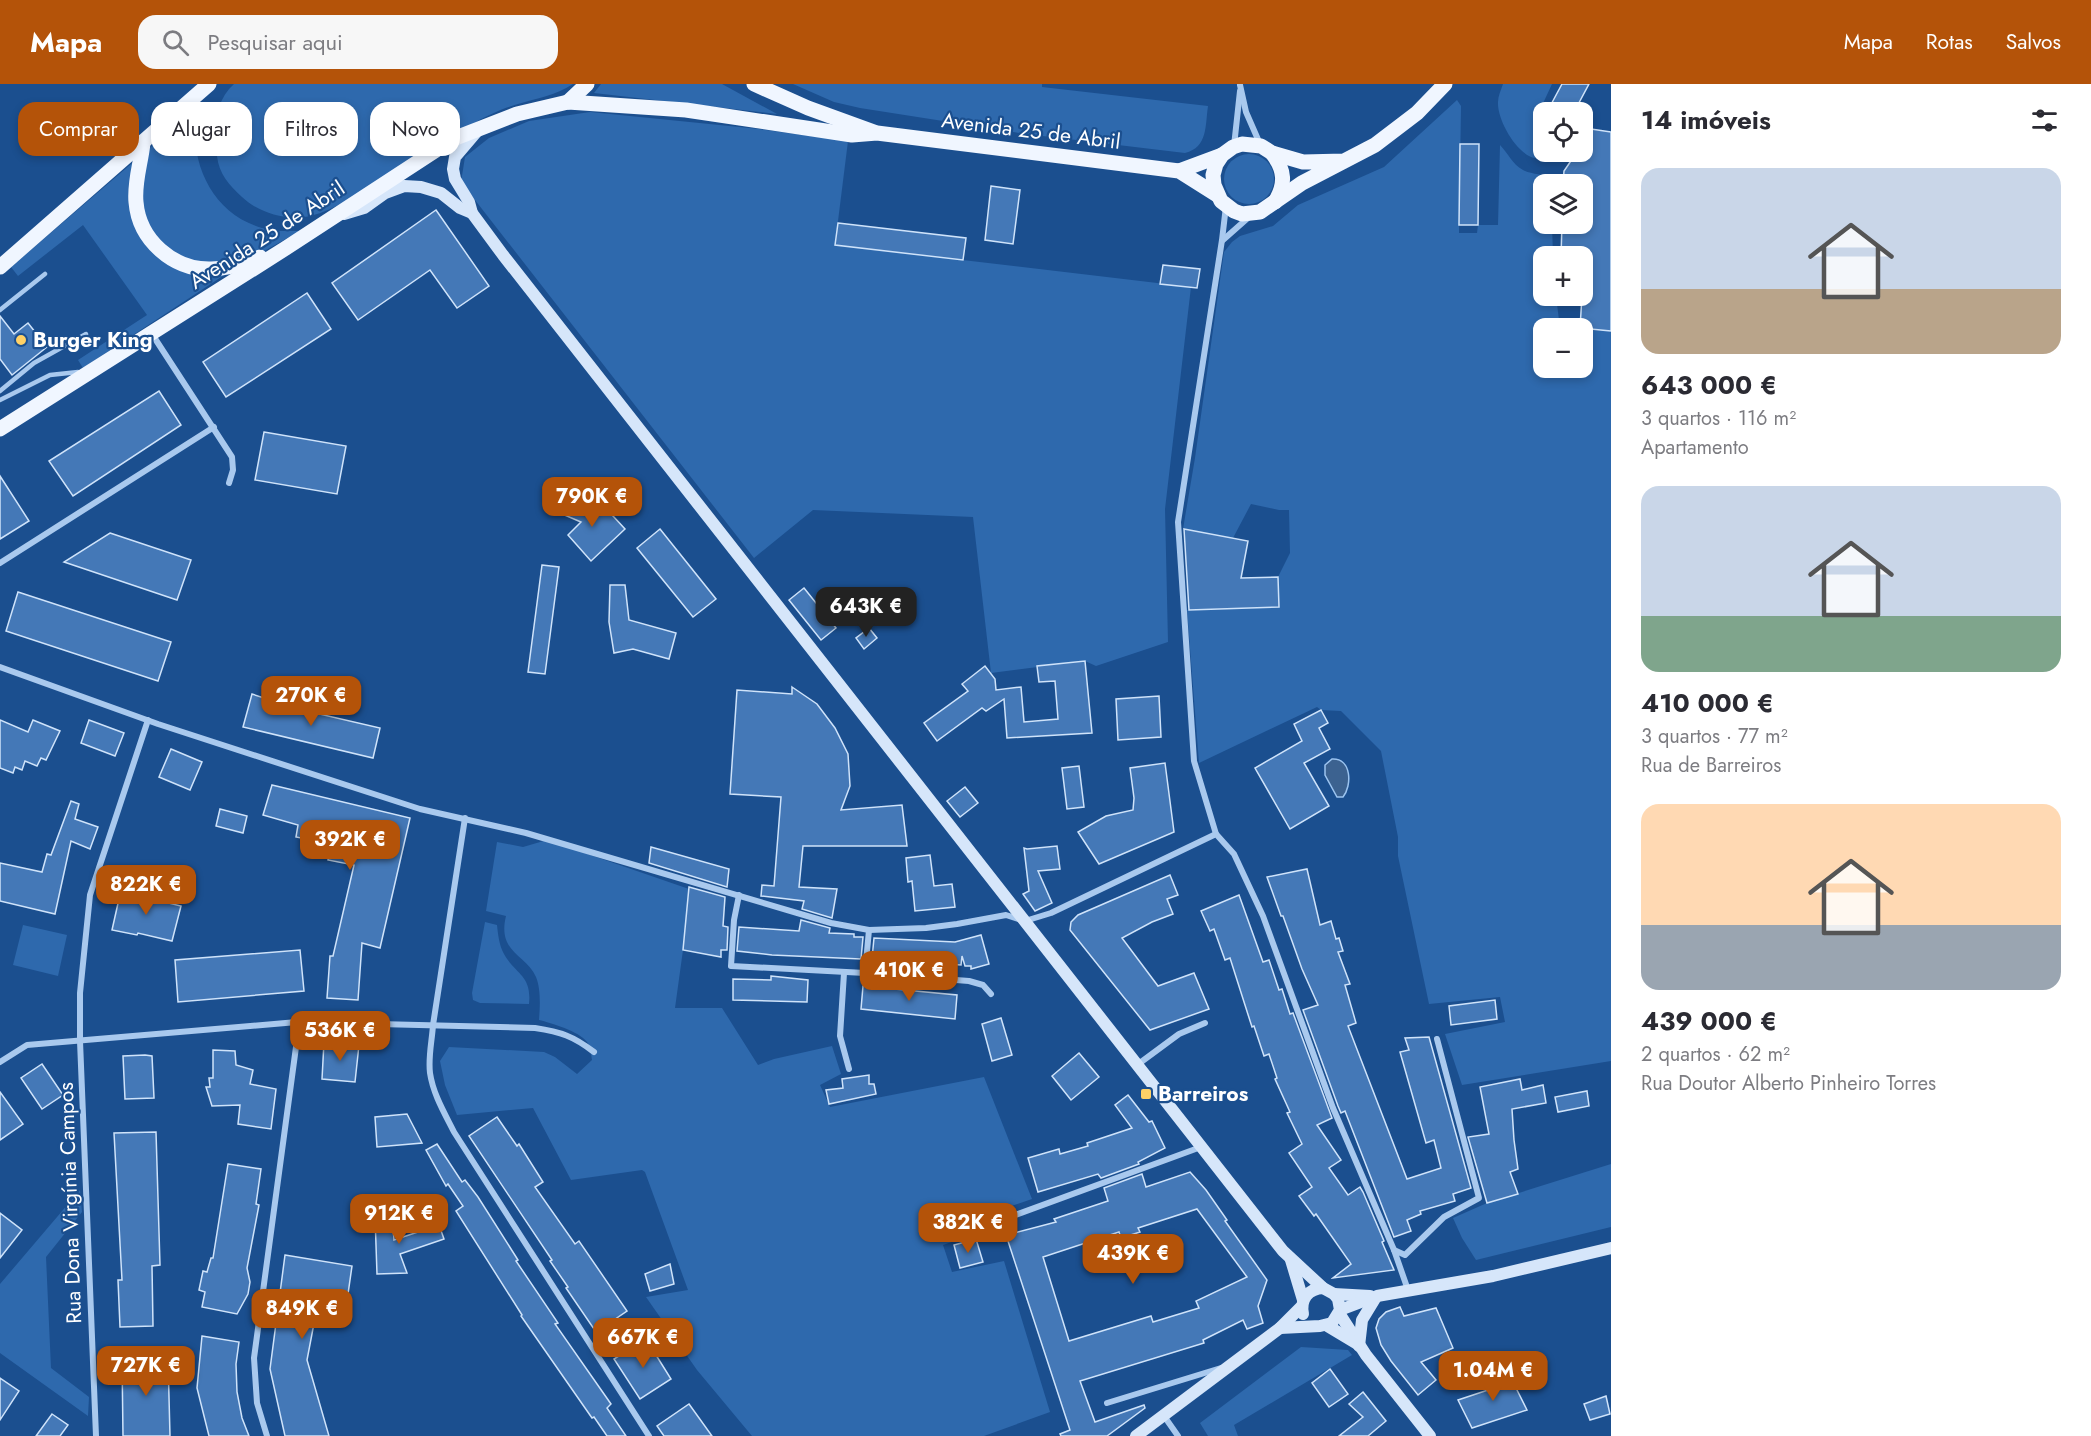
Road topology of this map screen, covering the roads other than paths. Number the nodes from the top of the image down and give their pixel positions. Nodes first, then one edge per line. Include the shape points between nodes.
1 (209, 84) edge
2 (587, 84) edge
3 (754, 84) edge
4 (1240, 84) edge
5 (1446, 84) edge
6 (568, 102) junction
7 (478, 130) junction
8 (877, 133) junction
9 (143, 143) junction
10 (1267, 149) junction
11 (1228, 151) junction
12 (1344, 161) junction
13 (1179, 171) junction
14 (1221, 200) junction
15 (1275, 202) junction
16 (472, 213) junction
17 (1251, 214) junction
18 (329, 219) junction
19 (1222, 240) junction
20 (286, 248) junction
21 (0, 267) edge
22 (45, 274) dead end
23 (0, 310) edge
24 (86, 334) dead end
25 (152, 334) junction
26 (93, 371) junction
27 (0, 390) edge
28 (0, 400) edge
29 (214, 427) junction
30 (0, 429) edge
31 (229, 483) dead end
32 (0, 563) edge
33 (0, 667) edge
34 (148, 720) junction
35 (465, 818) junction
36 (1216, 834) junction
37 (739, 895) junction
38 (1025, 921) junction
39 (870, 930) junction
40 (844, 973) junction
41 (865, 973) junction
42 (991, 994) dead end
43 (297, 1022) junction
44 (1204, 1023) dead end
45 (433, 1025) junction
46 (1437, 1039) dead end
47 (80, 1041) junction
48 (594, 1052) dead end
49 (0, 1062) edge
50 (1137, 1065) junction
51 (849, 1069) dead end
52 (1201, 1146) junction
53 (980, 1228) dead end
54 (1611, 1248) edge
55 (1394, 1250) junction
56 (1290, 1259) junction
57 (1408, 1290) junction
58 (1329, 1291) junction
59 (1377, 1296) junction
60 (1303, 1303) junction
61 (1339, 1312) junction
62 (1320, 1325) junction
63 (1280, 1328) junction
64 (1359, 1346) junction
65 (1230, 1365) junction
66 (1107, 1403) dead end
67 (1164, 1416) junction
68 (96, 1436) edge
69 (267, 1436) edge
70 (649, 1436) edge
71 (1136, 1436) edge
72 (1178, 1436) edge
73 (1430, 1436) edge

1 - 9 main road
2 - 6 main road
3 - 8 main road, Avenida 25 de Abril
4 - 10 street via 1246,112
4 - 11 street
5 - 12 main road, Avenida 25 de Abril via 1417,113 1375,145
6 - 7 main road, Avenida 25 de Abril via 517,114
6 - 8 main road, Avenida 25 de Abril via 686,110 852,135
7 - 16 main road via 455,157 453,169
7 - 18 main road, Avenida 25 de Abril via 453,139
8 - 13 main road, Avenida 25 de Abril
9 - 20 main road via 135,182 136,206 143,228 157,250 182,264 210,269 242,264
9 - 21 main road
10 - 11 main road, Avenida 25 de Abril via 1242,144
10 - 12 main road, Avenida 25 de Abril via 1303,162
10 - 15 main road via 1283,172 1281,193
11 - 13 main road, Avenida 25 de Abril
11 - 14 main road via 1216,164 1213,175
12 - 15 main road, Avenida 25 de Abril
13 - 14 main road, Avenida 25 de Abril
14 - 17 main road, Avenida 25 de Abril via 1242,214
14 - 19 street
15 - 17 main road, Avenida 25 de Abril
16 - 18 main road via 441,193 404,186 385,193 364,208
16 - 38 main road
17 - 19 street
18 - 20 main road, Avenida 25 de Abril
19 - 36 street via 1178,522 1194,761
20 - 25 main road, Avenida 25 de Abril
22 - 23 lane
24 - 27 lane via 34,363
25 - 26 main road, Avenida 25 de Abril
25 - 29 street
26 - 28 lane via 50,375
26 - 30 main road, Avenida 25 de Abril
29 - 31 street via 232,457
29 - 32 street
33 - 34 street
34 - 35 street via 420,809
34 - 47 street, Rua Dona Virgínia Campos via 90,895 80,993
35 - 37 street
35 - 45 street
36 - 38 street via 1051,913
36 - 55 street via 1234,854 1263,916 1333,1108
37 - 39 street via 831,923
37 - 40 street via 731,966
38 - 39 street via 1006,915 936,927
38 - 50 main road
39 - 41 street
40 - 41 street
40 - 51 street via 840,1036
41 - 42 street via 969,981 983,985
43 - 45 street
43 - 47 street
43 - 69 street via 254,1358 257,1403
44 - 50 street via 1179,1034
45 - 48 street via 559,1031
45 - 70 street via 430,1076 454,1132
46 - 55 street via 1479,1198 1444,1217 1405,1255
47 - 49 street via 27,1045
47 - 68 street, Rua Dona Virgínia Campos
50 - 52 main road
52 - 53 street
52 - 56 main road
54 - 57 main road via 1493,1276
55 - 57 street
56 - 58 main road
56 - 60 main road
57 - 59 main road
58 - 59 main road
58 - 60 main road via 1313,1290
58 - 61 main road via 1338,1299
59 - 61 main road
59 - 64 main road via 1362,1320
60 - 62 main road via 1305,1318
60 - 63 main road
61 - 62 main road via 1332,1323
61 - 64 main road
62 - 63 main road
62 - 64 main road
63 - 65 main road
64 - 73 main road
65 - 66 street
65 - 67 main road
67 - 71 main road
67 - 72 street

